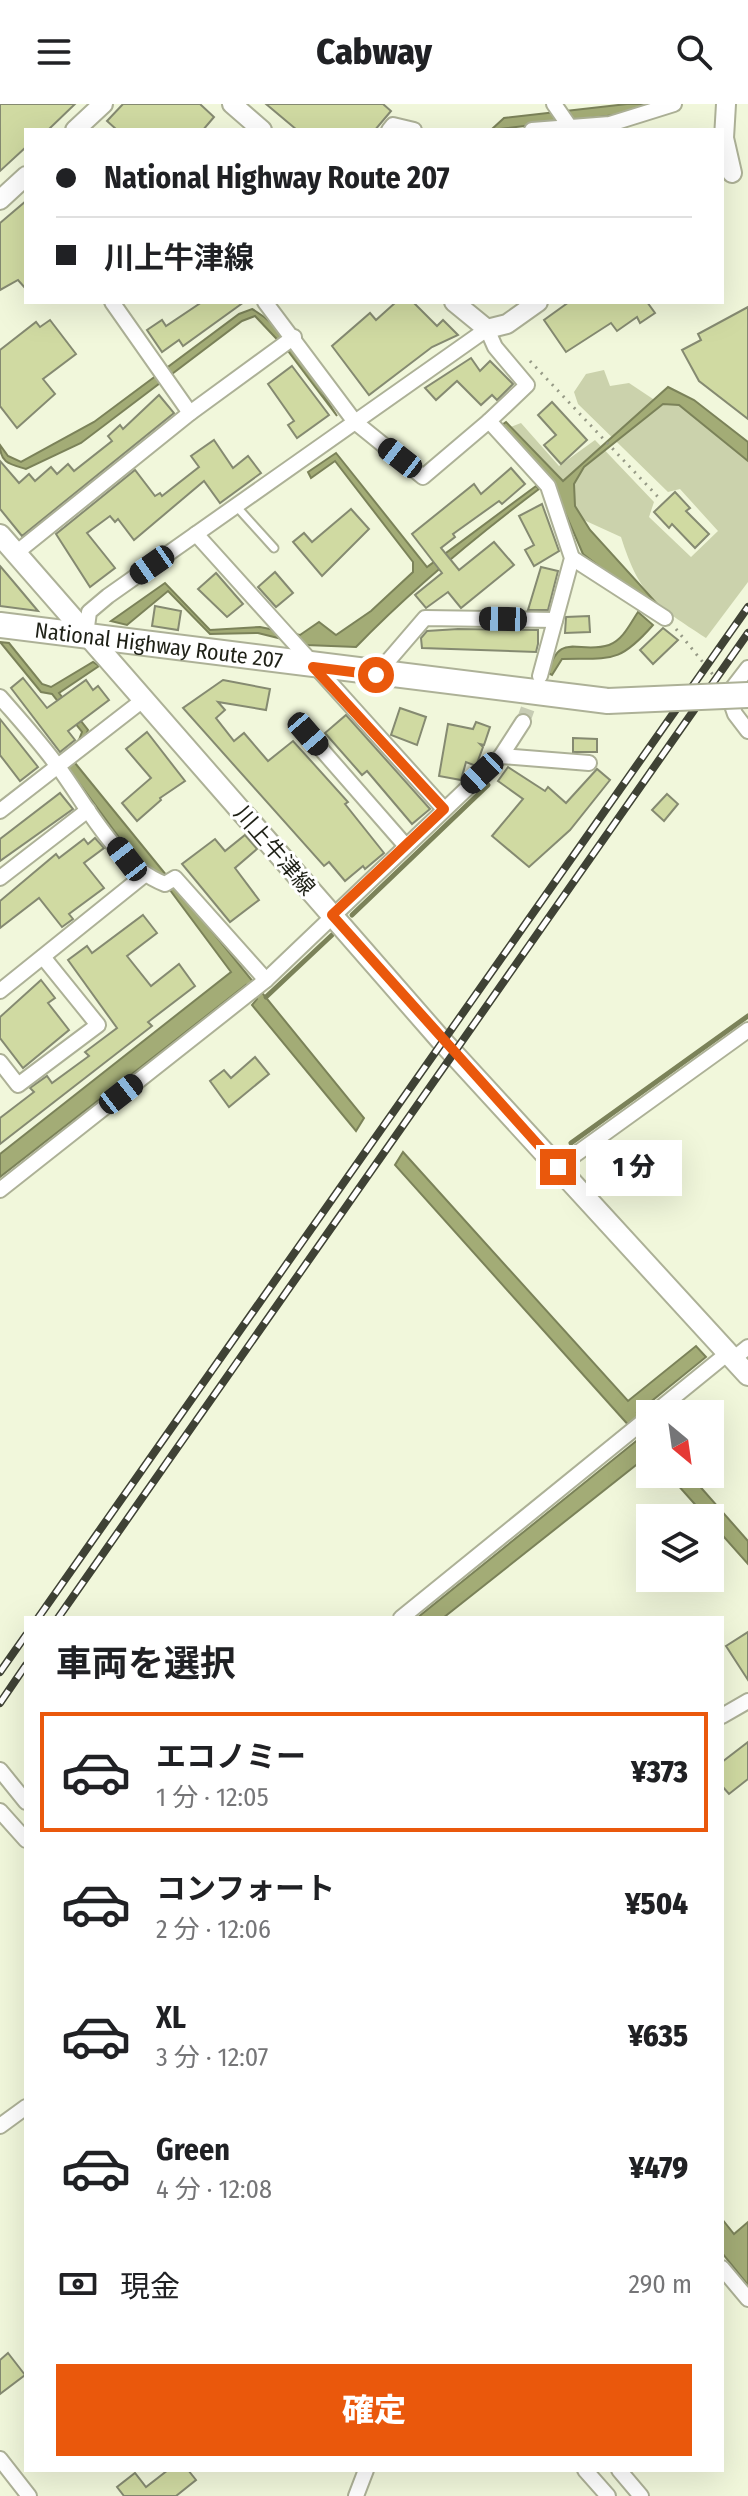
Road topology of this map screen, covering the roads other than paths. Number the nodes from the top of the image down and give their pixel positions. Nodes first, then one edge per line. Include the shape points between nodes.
1 (103, 104) edge
2 (232, 104) edge
3 (674, 104) edge
4 (726, 104) edge
5 (555, 107) edge
6 (77, 128) edge
7 (260, 128) edge
8 (570, 128) edge
9 (734, 173) edge
10 (24, 178) edge
11 (0, 200) edge
12 (113, 304) edge
13 (267, 304) edge
14 (456, 304) edge
15 (535, 304) edge
16 (487, 329) junction
17 (294, 337) junction
18 (190, 413) junction
19 (489, 421) junction
20 (355, 422) junction
21 (236, 506) junction
22 (196, 534) junction
23 (0, 535) edge
24 (274, 548) dead end
25 (16, 553) junction
26 (572, 558) junction
27 (665, 618) road end
28 (555, 620) junction
29 (0, 625) edge
30 (86, 634) junction
31 (313, 667) junction
32 (748, 668) edge
33 (376, 675) junction
34 (540, 676) tunnel mouth
35 (738, 694) edge
36 (0, 697) edge
37 (143, 700) junction
38 (523, 722) tunnel mouth
39 (748, 731) edge
40 (308, 734) dead end
41 (501, 756) junction
42 (589, 763) dead end
43 (58, 766) junction
44 (444, 809) junction
45 (88, 810) junction
46 (0, 811) edge
47 (405, 845) junction
48 (143, 876) junction
49 (0, 878) edge
50 (332, 915) junction
51 (43, 957) junction
52 (266, 980) junction
53 (0, 991) edge
54 (748, 1030) edge
55 (0, 1062) edge
56 (558, 1167) junction
57 (0, 1190) edge
58 (737, 1353) edge
59 (748, 1375) edge
60 (672, 1400) edge
61 (636, 1427) edge
62 (403, 1616) edge
63 (748, 1701) edge
64 (724, 1715) edge
65 (0, 1770) edge
66 (24, 1800) edge
67 (0, 1811) edge
68 (24, 1838) edge
69 (24, 2108) edge
70 (0, 2126) edge
71 (724, 2270) edge
72 (748, 2299) edge
73 (0, 2459) edge
74 (365, 2472) edge
75 (587, 2472) edge
76 (621, 2472) edge
77 (29, 2496) edge
78 (356, 2496) edge
79 (608, 2496) edge
80 (641, 2496) edge

1 - 6 street
2 - 7 street
3 - 8 street via 610,124
4 - 9 street via 724,138
5 - 8 street
10 - 11 street
12 - 18 street
13 - 17 street
14 - 16 street
15 - 16 street via 507,324
16 - 19 street via 527,385
16 - 20 street
17 - 18 street
17 - 20 street
18 - 25 street
19 - 20 street via 423,477
19 - 26 street via 548,486
20 - 21 street
21 - 22 street
21 - 24 lane
22 - 30 street via 89,612
22 - 31 street
23 - 25 main road, 川上牛津線
25 - 30 main road, 川上牛津線
26 - 27 street
26 - 28 street
28 - 33 street via 425,618
28 - 34 street
29 - 30 highway, National Highway Route 207
30 - 31 highway, National Highway Route 207
30 - 37 main road, 川上牛津線
31 - 33 highway, National Highway Route 207
31 - 44 street
32 - 35 street
33 - 35 highway, National Highway Route 207, bridge via 608,701
35 - 39 street via 735,714
36 - 43 street
37 - 43 street
37 - 50 main road, 川上牛津線
38 - 41 street
40 - 47 street
41 - 42 street
41 - 44 street
43 - 45 street
43 - 46 street
44 - 47 street
45 - 48 street
45 - 49 street
47 - 50 street
48 - 51 street
48 - 52 street via 165,884 175,878
50 - 52 street
50 - 56 main road, 川上牛津線
51 - 53 street
51 - 55 street via 98,1025 18,1085
52 - 57 street
54 - 56 street
56 - 58 main road, 川上牛津線
58 - 59 main road, 川上牛津線
58 - 60 street
61 - 62 street
63 - 64 street
65 - 66 street
67 - 68 street
69 - 70 street
71 - 72 street
73 - 77 street
74 - 78 street
75 - 79 street
76 - 80 street

